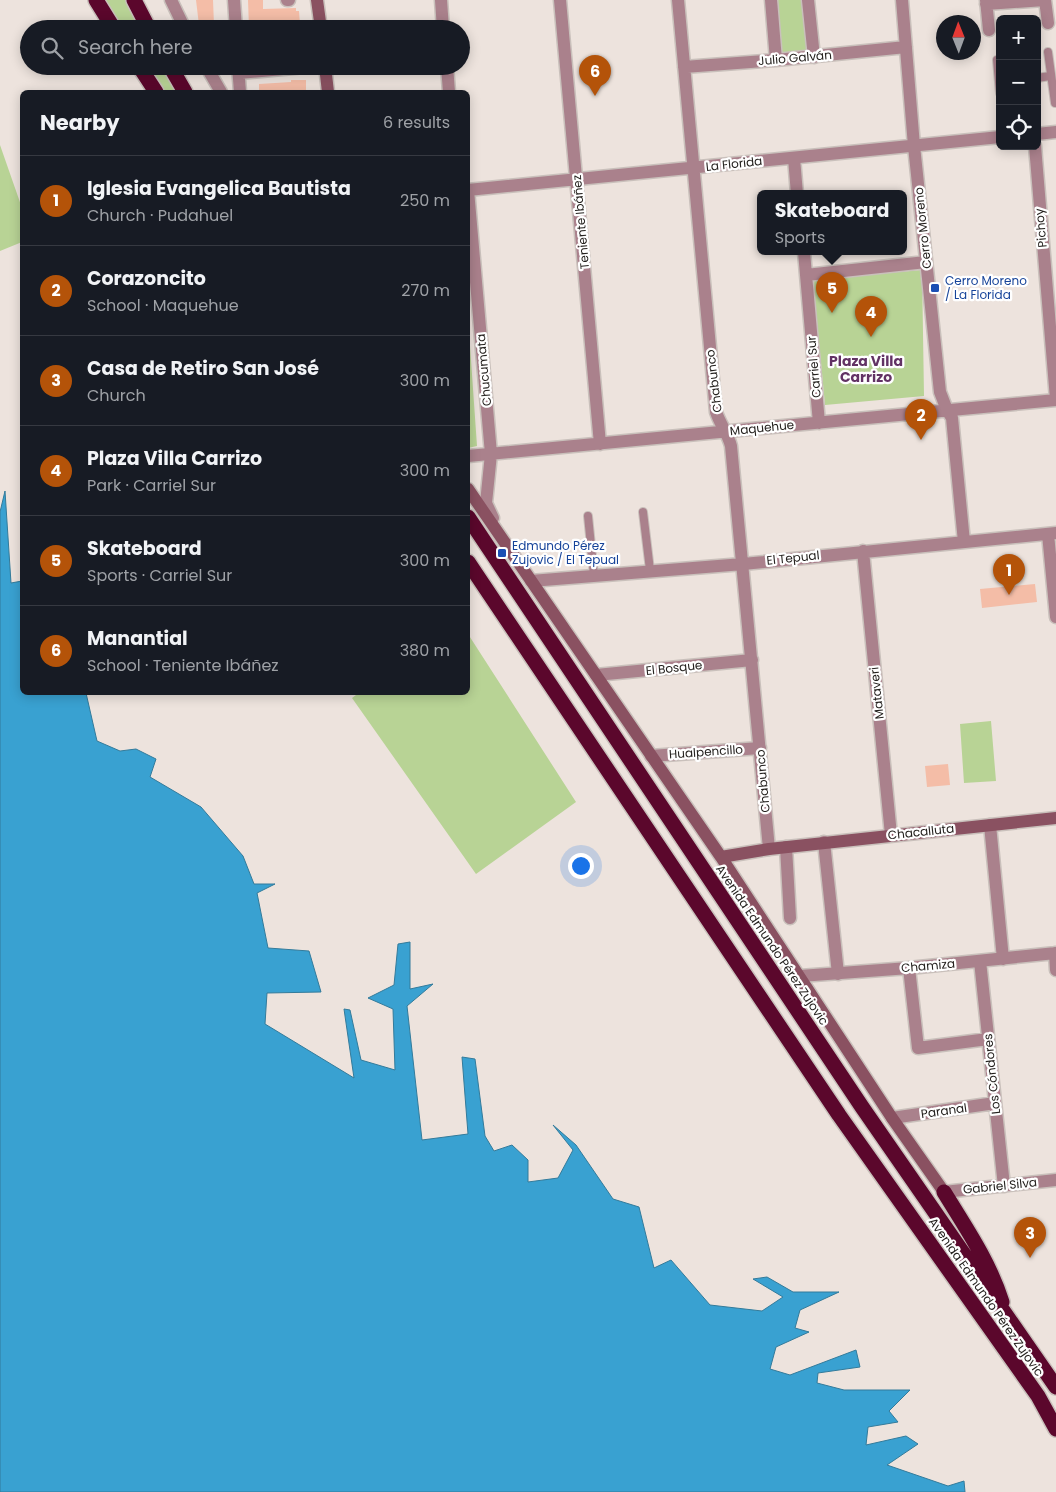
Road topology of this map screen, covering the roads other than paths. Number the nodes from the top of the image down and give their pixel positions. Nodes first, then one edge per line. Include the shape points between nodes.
1 (96, 0) edge
2 (134, 0) edge
3 (171, 0) edge
4 (234, 0) edge
5 (317, 0) edge
6 (441, 0) edge
7 (560, 0) edge
8 (678, 0) edge
9 (770, 0) edge
10 (808, 0) edge
11 (902, 0) edge
12 (1045, 0) edge
13 (986, 2) edge
14 (108, 20) edge
15 (144, 20) edge
16 (181, 20) edge
17 (235, 20) edge
18 (320, 20) edge
19 (442, 20) edge
20 (1048, 23) dead end
21 (989, 30) dead end
22 (906, 47) junction
23 (1048, 52) dead end
24 (814, 57) junction
25 (776, 60) junction
26 (684, 67) junction
27 (145, 75) edge
28 (175, 75) edge
29 (211, 75) edge
30 (238, 75) edge
31 (326, 75) edge
32 (448, 75) edge
33 (1050, 76) junction
34 (1041, 77) edge
35 (155, 90) edge
36 (184, 90) edge
37 (219, 90) edge
38 (240, 90) edge
39 (328, 90) edge
40 (449, 90) edge
41 (1055, 103) edge
42 (1056, 132) edge
43 (1041, 134) edge
44 (996, 137) edge
45 (914, 146) junction
46 (1034, 150) edge
47 (794, 158) junction
48 (693, 168) junction
49 (577, 179) junction
50 (470, 190) edge
51 (797, 190) edge
52 (470, 213) edge
53 (804, 255) edge
54 (926, 262) junction
55 (806, 275) junction
56 (1056, 400) edge
57 (947, 410) junction
58 (819, 423) junction
59 (725, 432) junction
60 (600, 444) junction
61 (491, 454) junction
62 (470, 456) edge
63 (470, 492) edge
64 (643, 512) dead end
65 (588, 516) dead end
66 (470, 520) edge
67 (1052, 533) edge
68 (964, 542) junction
69 (505, 545) junction
70 (863, 551) junction
71 (743, 564) junction
72 (470, 565) edge
73 (650, 570) junction
74 (594, 575) junction
75 (531, 581) junction
76 (1056, 617) edge
77 (752, 660) junction
78 (596, 676) junction
79 (760, 748) junction
80 (651, 756) junction
81 (1056, 818) edge
82 (990, 825) junction
83 (891, 835) junction
84 (824, 842) junction
85 (786, 847) junction
86 (769, 848) junction
87 (721, 857) junction
88 (790, 918) dead end
89 (1055, 953) edge
90 (1003, 959) junction
91 (980, 961) junction
92 (909, 968) junction
93 (1056, 970) edge
94 (838, 974) junction
95 (800, 976) junction
96 (988, 1039) junction
97 (995, 1104) junction
98 (892, 1118) junction
99 (1056, 1180) edge
100 (1004, 1186) junction
101 (944, 1192) junction
102 (1007, 1317) junction
103 (1056, 1387) edge
104 (1056, 1429) edge

1 - 14 highway
2 - 15 highway
3 - 16 street
4 - 17 street
5 - 18 street
6 - 19 street
7 - 49 street, Teniente Ibáñez
8 - 26 street, Chabunco
9 - 25 street
10 - 24 street
11 - 22 street, Cerro Moreno
12 - 13 street
12 - 20 street
13 - 21 street
22 - 24 street, Julio Galván
22 - 45 street, Cerro Moreno
23 - 33 lane
24 - 25 street, Julio Galván
25 - 26 street, Julio Galván
26 - 48 street, Chabunco
27 - 35 highway
28 - 36 highway
29 - 37 street
30 - 38 street
31 - 39 street
32 - 40 street
33 - 34 lane
33 - 41 lane
42 - 43 street
44 - 45 street, La Florida
45 - 47 street, La Florida
45 - 54 street, Cerro Moreno
46 - 56 street, Pichoy
47 - 48 street, La Florida
47 - 51 street
48 - 49 street, La Florida
48 - 59 street, Chabunco via 716,412
49 - 50 street, La Florida
49 - 60 street, Teniente Ibáñez
52 - 61 street, Chucumata
53 - 55 street, Carriel Sur
54 - 55 street
54 - 57 street, Cerro Moreno via 940,392
55 - 58 street, Carriel Sur
56 - 57 street, Maquehue
57 - 58 street, Maquehue
57 - 68 street, Cerro Moreno via 952,418
58 - 59 street, Maquehue
59 - 60 street, Maquehue
59 - 71 street, Chabunco via 731,446
60 - 61 street, Maquehue
61 - 62 street, Maquehue
61 - 69 street, Chucumata via 486,503
63 - 69 street, Avenida Edmundo Pérez Zujovic
64 - 73 lane
65 - 74 lane
66 - 102 highway, Avenida Edmundo Pérez Zujovic via 862,1107
67 - 68 street, El Tepual
67 - 76 street
68 - 70 street, El Tepual
69 - 75 street, Avenida Edmundo Pérez Zujovic
70 - 71 street, El Tepual
70 - 83 street, Mataveri
71 - 73 street, El Tepual
71 - 77 street, Chabunco
72 - 104 highway, Avenida Edmundo Pérez Zujovic via 839,1115 1038,1396
73 - 74 street, El Tepual
74 - 75 street, El Tepual
75 - 78 street, Avenida Edmundo Pérez Zujovic
77 - 78 street, El Bosque
77 - 79 street, Chabunco
78 - 80 street, Avenida Edmundo Pérez Zujovic
79 - 80 street, Hualpencillo
79 - 86 street, Chabunco
80 - 87 street, Avenida Edmundo Pérez Zujovic
81 - 82 street, Chacalluta
82 - 83 street, Chacalluta
82 - 90 street
83 - 84 street, Chacalluta
84 - 85 street, Chacalluta
84 - 94 street
85 - 86 street, Chacalluta
85 - 88 street
86 - 87 street, Chacalluta
87 - 95 street, Avenida Edmundo Pérez Zujovic
89 - 90 street, Chamiza
89 - 93 street
90 - 91 street, Chamiza
91 - 92 street, Chamiza
91 - 96 street, Los Cóndores
92 - 94 street, Chamiza
92 - 96 street via 918,1048
94 - 95 street, Chamiza
95 - 98 street, Avenida Edmundo Pérez Zujovic
96 - 97 street, Los Cóndores
97 - 98 street, Paranal
97 - 100 street, Los Cóndores
98 - 101 street, Avenida Edmundo Pérez Zujovic
99 - 100 street, Gabriel Silva
100 - 101 street, Gabriel Silva
101 - 102 highway via 984,1256
102 - 103 highway, Avenida Edmundo Pérez Zujovic

